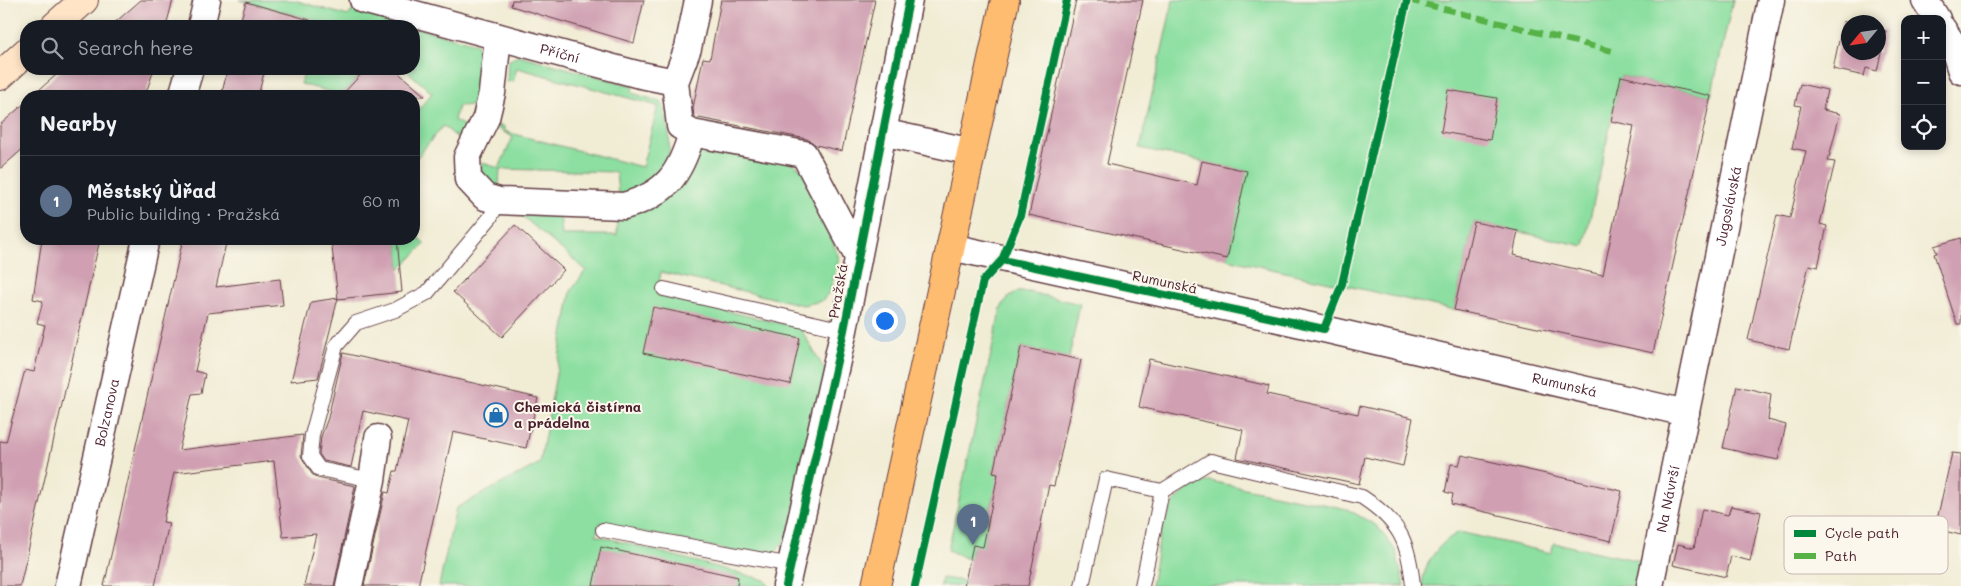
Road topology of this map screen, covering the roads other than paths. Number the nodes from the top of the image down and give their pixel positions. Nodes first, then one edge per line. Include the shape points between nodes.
1 (84, 0) edge
2 (207, 0) edge
3 (363, 0) edge
4 (698, 0) edge
5 (909, 0) edge
6 (1006, 0) edge
7 (1771, 0) edge
8 (1925, 0) edge
9 (1934, 15) edge
10 (62, 20) edge
11 (202, 20) edge
12 (1946, 34) edge
13 (498, 37) junction
14 (20, 58) edge
15 (1961, 71) edge
16 (188, 75) edge
17 (0, 76) edge
18 (675, 82) junction
19 (184, 90) edge
20 (882, 132) junction
21 (692, 133) junction
22 (972, 152) junction
23 (499, 201) junction
24 (145, 245) edge
25 (951, 248) junction
26 (857, 255) junction
27 (664, 289) dead end
28 (844, 330) junction
29 (1686, 413) junction
30 (378, 438) dead end
31 (372, 480) junction
32 (1162, 491) junction
33 (603, 530) dead end
34 (789, 575) edge
35 (68, 586) edge
36 (349, 586) edge
37 (876, 586) edge
38 (1082, 586) edge
39 (1142, 586) edge
40 (1414, 586) edge
41 (1650, 586) edge

1 - 10 main road
2 - 11 street
3 - 13 street, Příční
4 - 18 street via 688,48
5 - 20 street, Pražská
6 - 22 main road
7 - 29 street, Jugoslávská
8 - 9 street
12 - 15 street
13 - 18 street, Příční
13 - 23 street via 486,118 467,157 468,179 486,197
14 - 17 main road
16 - 19 street
18 - 21 street via 680,126
20 - 22 street
20 - 26 street, Pražská
21 - 23 street via 677,173 638,202 624,206
21 - 26 street via 804,154
22 - 25 main road
23 - 31 lane via 490,218 427,293 401,308 356,324 336,346 312,435 310,456 319,469
24 - 35 street, Bolzanova
25 - 29 street, Rumunská via 1324,329
25 - 37 main road
26 - 28 street, Pražská
27 - 28 lane
28 - 34 street, Pražská
29 - 41 street, Na Návrší
30 - 31 street
31 - 36 street
32 - 38 lane via 1106,478
32 - 39 lane
32 - 40 lane via 1210,461 1362,497 1380,508 1405,540
33 - 34 lane

